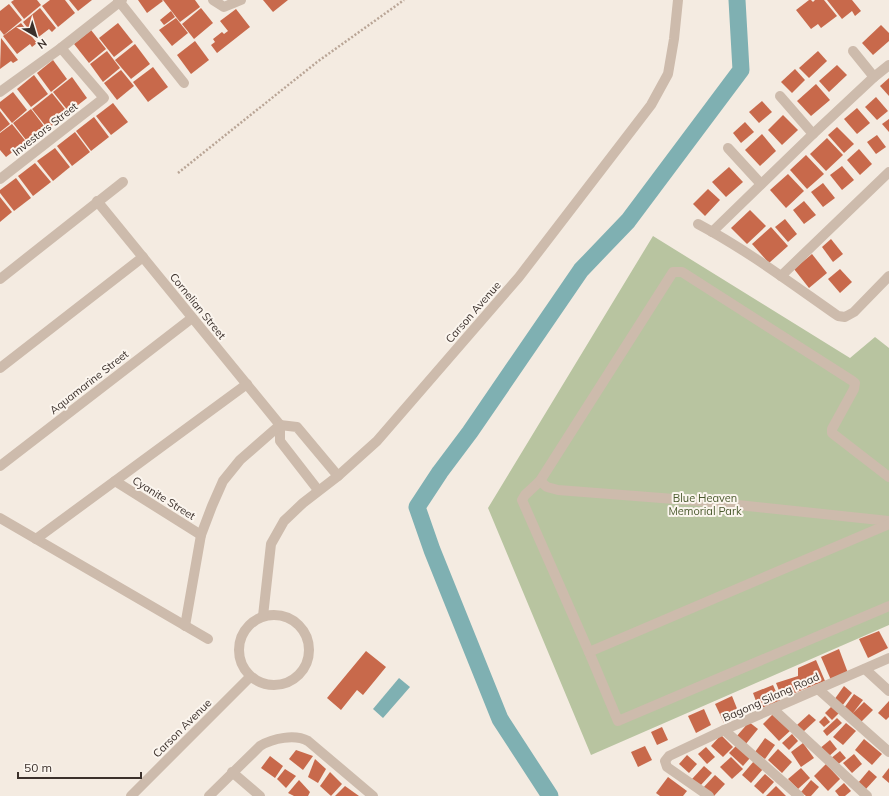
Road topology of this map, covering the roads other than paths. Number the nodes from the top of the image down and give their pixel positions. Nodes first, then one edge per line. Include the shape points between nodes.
1 (213, 0) edge
2 (241, 0) edge
3 (678, 0) edge
4 (120, 1) edge
5 (61, 48) junction
6 (853, 51) dead end
7 (889, 65) edge
8 (874, 77) junction
9 (184, 83) dead end
10 (0, 92) edge
11 (780, 96) dead end
12 (813, 134) junction
13 (728, 148) dead end
14 (889, 172) edge
15 (0, 179) edge
16 (123, 182) dead end
17 (761, 184) junction
18 (97, 202) junction
19 (698, 224) dead end
20 (712, 232) junction
21 (143, 257) junction
22 (781, 276) junction
23 (889, 276) edge
24 (0, 279) edge
25 (192, 318) junction
26 (0, 368) edge
27 (247, 384) junction
28 (280, 425) junction
29 (0, 466) edge
30 (338, 476) junction
31 (889, 477) edge
32 (115, 481) junction
33 (540, 481) junction
34 (318, 490) junction
35 (0, 518) edge
36 (889, 521) edge
37 (889, 524) edge
38 (201, 534) junction
39 (36, 539) junction
40 (889, 606) edge
41 (263, 616) junction
42 (185, 626) junction
43 (208, 639) dead end
44 (589, 652) junction
45 (889, 658) edge
46 (865, 669) junction
47 (250, 677) junction
48 (818, 689) junction
49 (889, 691) edge
50 (773, 709) junction
51 (724, 730) junction
52 (889, 752) edge
53 (232, 772) junction
54 (131, 796) edge
55 (209, 796) edge
56 (260, 796) edge
57 (373, 796) edge
58 (709, 796) edge
59 (799, 796) edge
60 (867, 796) edge

1 - 2 street via 224,7
3 - 30 street, Carson Avenue via 668,74 651,105 519,277 377,441
4 - 5 street
4 - 9 street
5 - 10 street
5 - 15 street, Investors Street via 104,98
6 - 8 street
7 - 8 street
8 - 12 street
11 - 12 street
12 - 17 street
13 - 17 street
14 - 22 street
16 - 18 street
17 - 20 street
18 - 21 street, Cornelian Street
18 - 24 street
19 - 20 street
20 - 22 street
21 - 25 street, Cornelian Street
21 - 26 street
22 - 23 street via 838,316 845,317 854,312
25 - 27 street, Cornelian Street
25 - 29 street, Aquamarine Street
27 - 28 street, Cornelian Street
27 - 32 street
28 - 30 street via 297,427
28 - 34 street via 280,441
28 - 38 street via 240,460 223,481
30 - 34 street, Carson Avenue
31 - 33 street via 832,433 854,389 855,384 851,380 682,272 673,272
32 - 38 street, Cyanite Street
32 - 39 street
33 - 36 street via 547,487 558,490
33 - 44 street via 522,500
34 - 41 street, Carson Avenue via 284,521 271,544
35 - 39 street
37 - 44 street
38 - 42 street
39 - 42 street
40 - 44 street via 618,721
41 - 47 street via 250,624 242,636 239,651 242,665
41 - 47 street via 282,615 298,623 309,639 310,657 301,674 286,684 267,685
42 - 43 street
45 - 46 street, Bagong Silang Road
46 - 48 street, Bagong Silang Road
46 - 49 street
47 - 54 street, Carson Avenue
48 - 50 street, Bagong Silang Road
48 - 52 street
50 - 51 street, Bagong Silang Road
50 - 60 street
51 - 58 street, Bagong Silang Road via 669,756 665,761 667,767
51 - 59 street
53 - 55 street
53 - 56 street
53 - 57 street via 265,743 297,737 308,741

